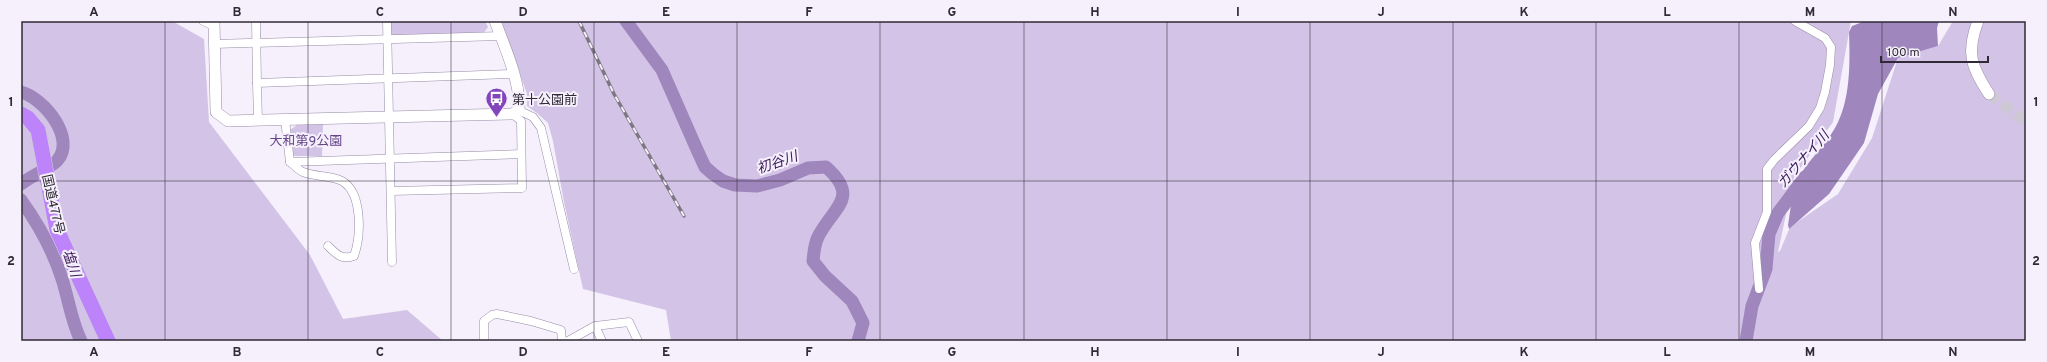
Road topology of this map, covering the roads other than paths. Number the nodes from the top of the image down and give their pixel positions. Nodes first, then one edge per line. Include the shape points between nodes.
1 (202, 21) edge
2 (256, 21) edge
3 (387, 21) edge
4 (495, 21) edge
5 (1795, 21) edge
6 (1978, 21) edge
7 (214, 24) edge
8 (501, 36) junction
9 (388, 39) junction
10 (256, 42) junction
11 (214, 44) junction
12 (513, 74) junction
13 (388, 80) junction
14 (257, 83) junction
15 (1989, 94) tunnel mouth
16 (516, 112) junction
17 (21, 114) edge
18 (389, 117) junction
19 (285, 120) junction
20 (258, 121) junction
21 (521, 154) junction
22 (391, 158) junction
23 (290, 162) junction
24 (391, 192) junction
25 (328, 246) dead end
26 (392, 262) dead end
27 (574, 269) dead end
28 (1759, 289) dead end
29 (595, 326) junction
30 (108, 341) edge
31 (484, 341) edge
32 (562, 341) edge
33 (568, 341) edge
34 (602, 341) edge
35 (638, 341) edge

1 - 7 street
2 - 10 street
3 - 9 street
4 - 8 street
5 - 28 street via 1825,38 1831,47 1830,65 1820,108 1809,126 1767,169 1767,212 1755,243
6 - 15 street via 1970,51 1979,80
7 - 11 street
8 - 9 street
8 - 12 street
9 - 10 street
9 - 13 street
10 - 11 street
10 - 14 street
11 - 20 street via 216,112 228,121
12 - 13 street
12 - 16 street via 520,102
13 - 14 street
13 - 18 street
14 - 20 street
16 - 18 street
16 - 21 street via 521,121
16 - 27 street via 533,117 541,128
17 - 30 highway, 国道477号 via 38,130 57,230
18 - 19 street
18 - 22 street
19 - 20 street
19 - 23 street
21 - 22 street
21 - 24 street via 522,188
22 - 23 street
22 - 24 street
23 - 25 street via 302,172 342,181 356,197 359,222 358,246 354,256 338,256
24 - 26 street
29 - 33 street
29 - 34 street
29 - 35 street via 629,322
31 - 32 street via 484,321 496,314 561,330

